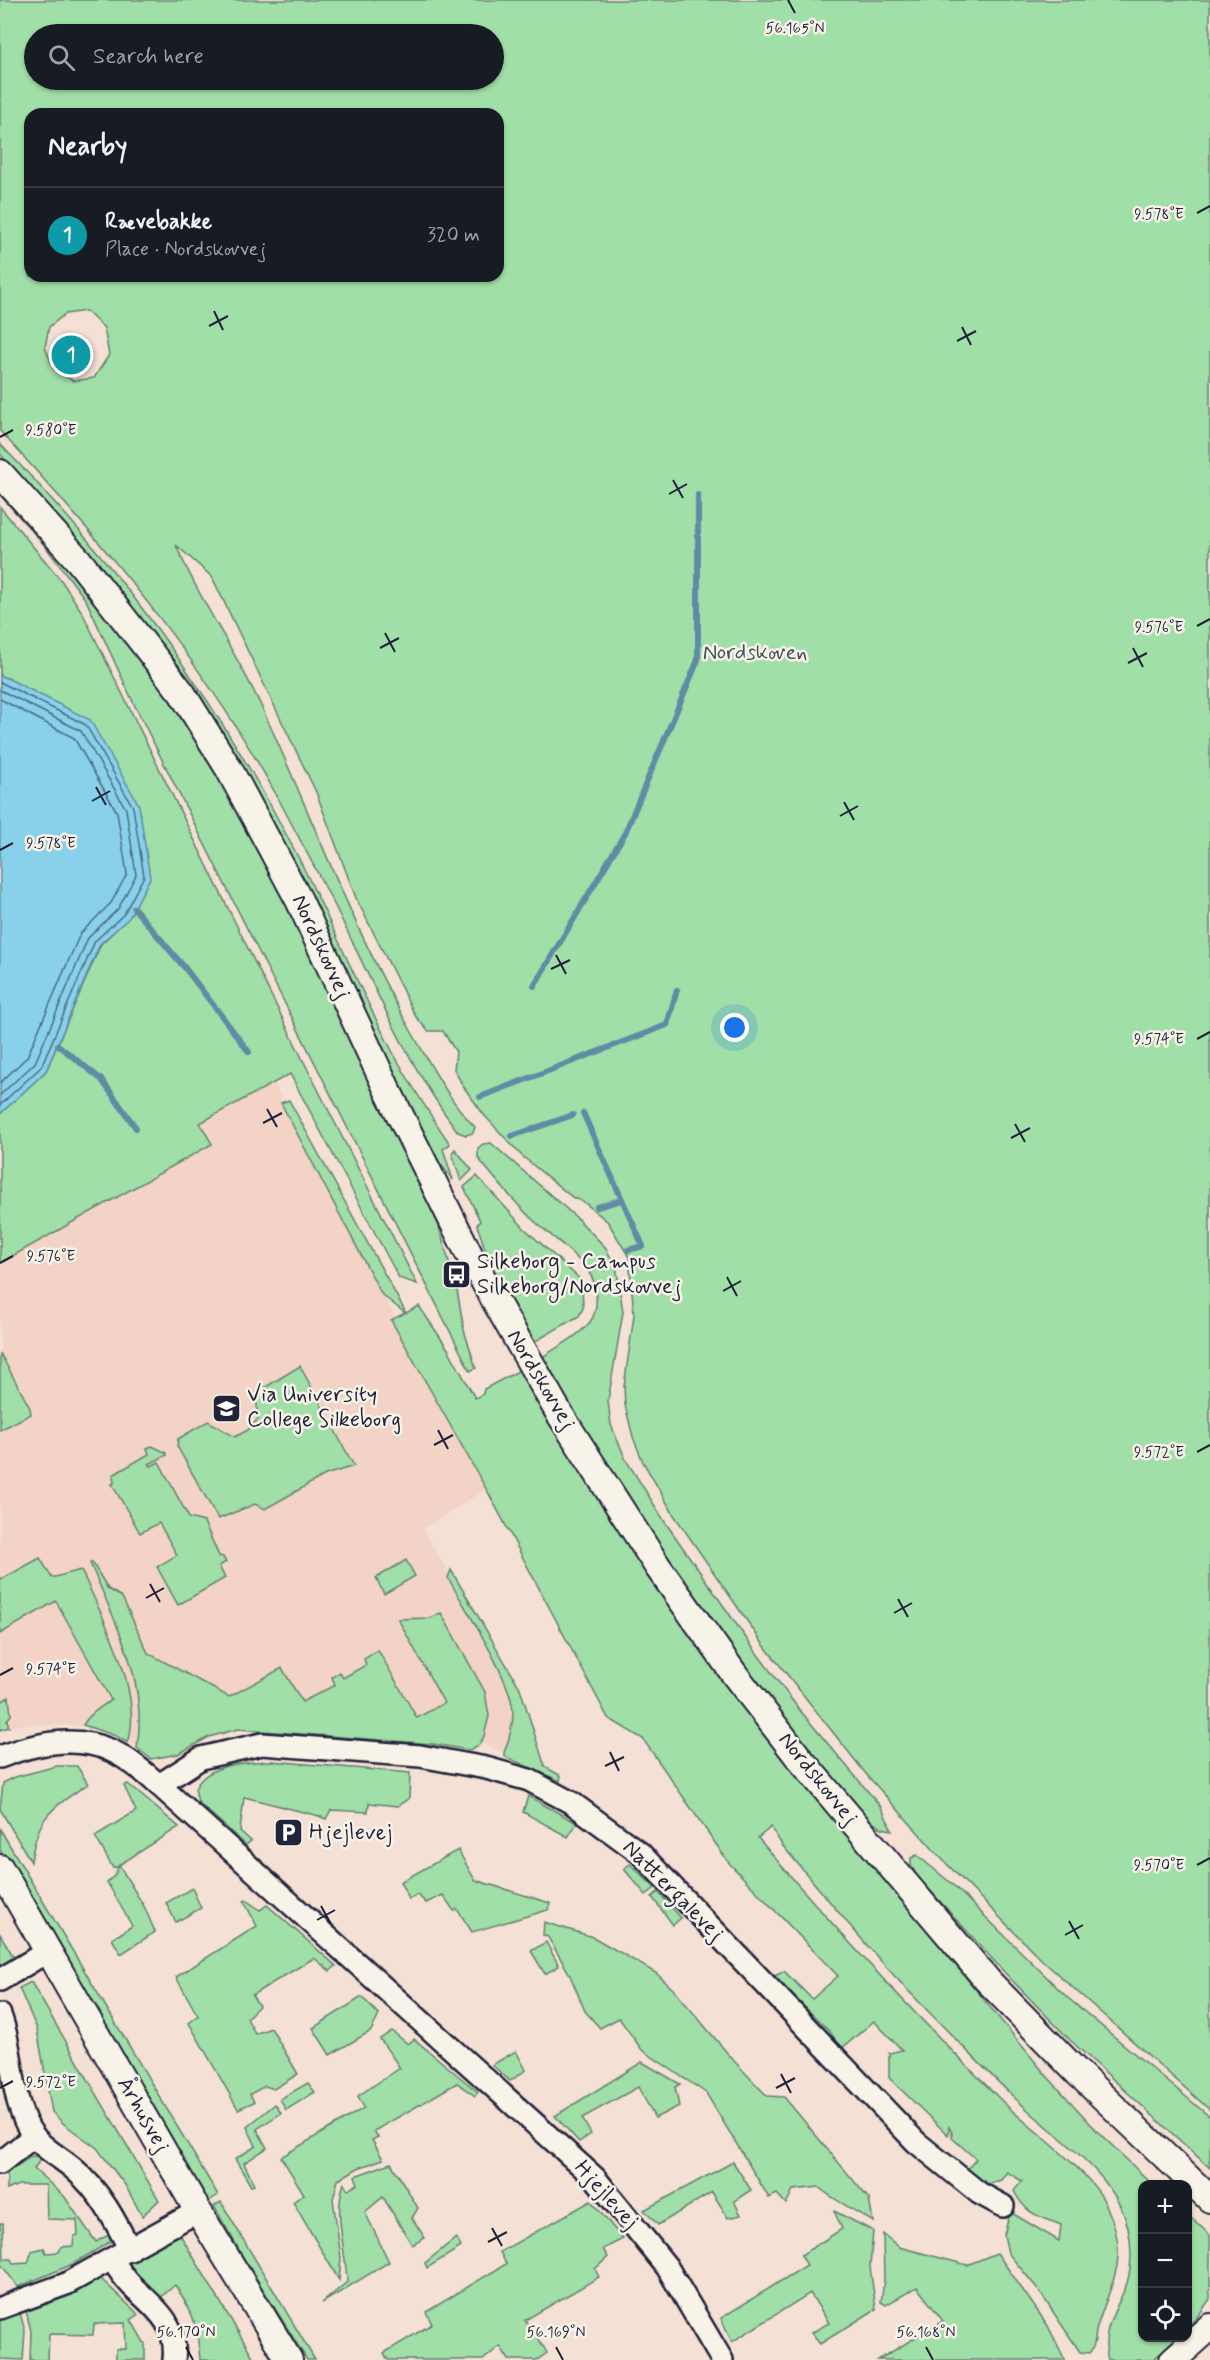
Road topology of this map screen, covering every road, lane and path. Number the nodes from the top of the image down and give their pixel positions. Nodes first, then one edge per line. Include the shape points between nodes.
1 (0, 473) edge
2 (0, 1757) edge
3 (159, 1785) junction
4 (0, 1868) edge
5 (48, 1951) junction
6 (0, 1980) edge
7 (0, 2015) edge
8 (34, 2136) junction
9 (0, 2163) edge
10 (1210, 2199) edge
11 (1003, 2206) dead end
12 (198, 2211) junction
13 (121, 2254) junction
14 (0, 2308) edge
15 (1210, 2327) edge
16 (174, 2360) edge
17 (289, 2360) edge
18 (722, 2360) edge
19 (1173, 2360) edge

1 - 10 street, Nordskovvej via 79,561 182,693 229,769 299,900 472,1260 559,1413 658,1567 807,1767 988,1981
2 - 3 street, Hjejlevej via 51,1743 92,1746 121,1756
3 - 11 street, Nattergalevej via 201,1758 262,1744 420,1756 529,1780 572,1803 640,1853 916,2142 979,2193
3 - 18 street, Hjejlevej via 595,2178 667,2267
4 - 5 street, Århusvej
5 - 6 street
5 - 12 street, Århusvej
7 - 8 street via 24,2119
8 - 9 street
8 - 13 street via 97,2193
12 - 13 street
12 - 17 street, Århusvej
13 - 14 street via 66,2284
13 - 16 street via 128,2281 165,2319 172,2336
15 - 19 street

